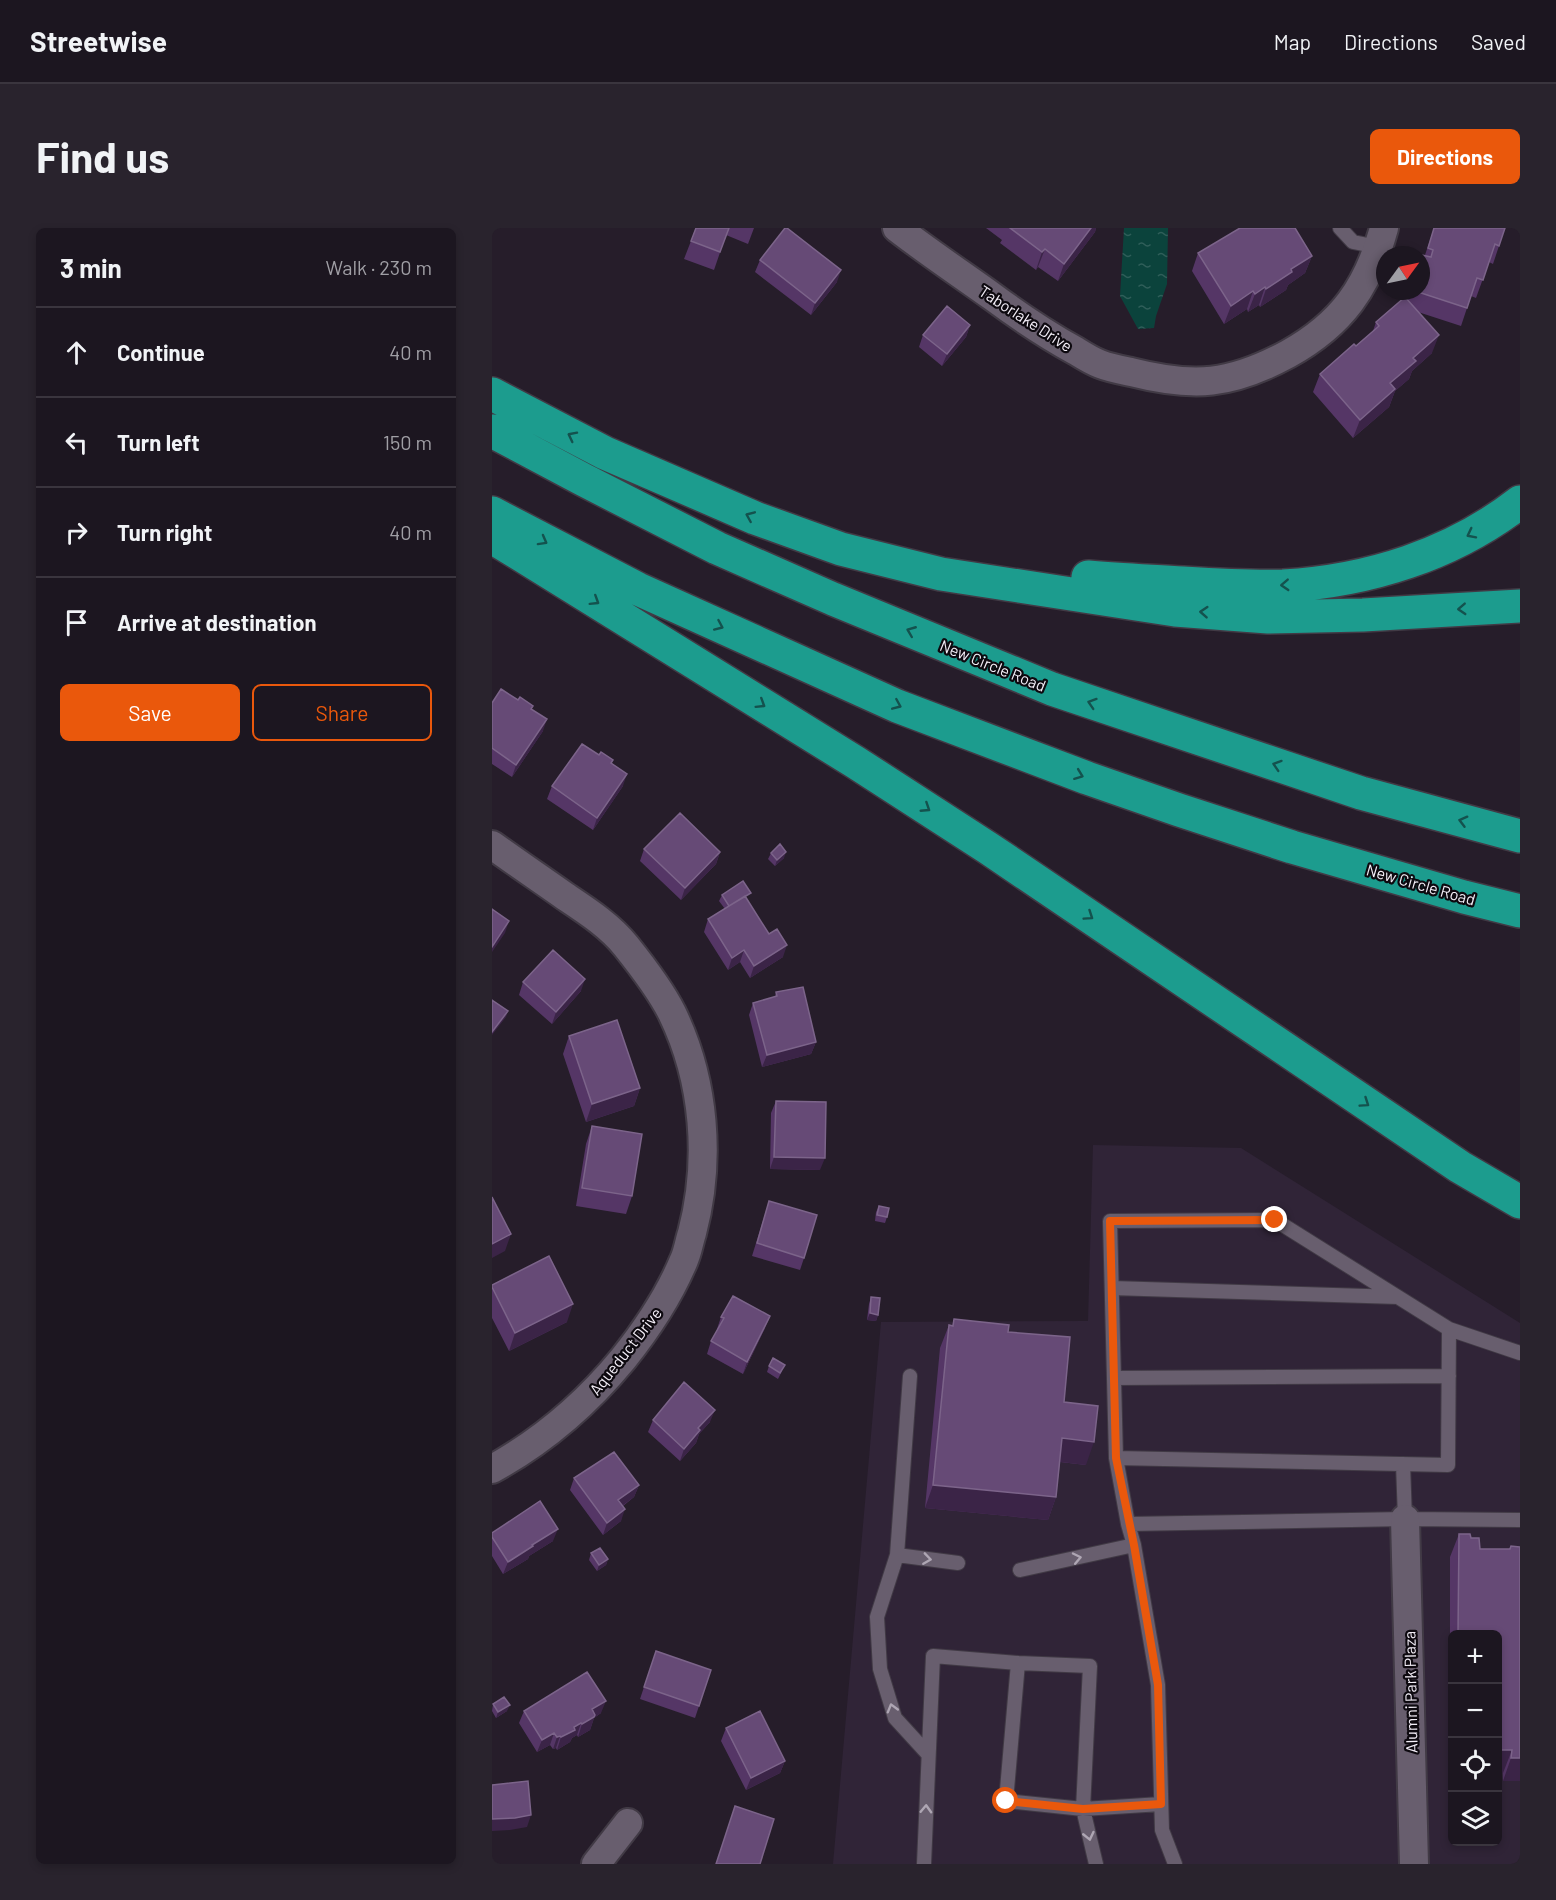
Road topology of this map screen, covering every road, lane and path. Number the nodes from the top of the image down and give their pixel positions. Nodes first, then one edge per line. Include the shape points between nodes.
1 (897, 228) edge
2 (1340, 228) edge
3 (928, 237) edge
4 (1381, 238) edge
5 (492, 394) edge
6 (492, 430) edge
7 (1520, 502) edge
8 (492, 513) edge
9 (805, 536) junction
10 (492, 537) edge
11 (1520, 606) edge
12 (1520, 836) edge
13 (492, 845) edge
14 (1520, 911) edge
15 (1460, 1167) junction
16 (1520, 1202) edge
17 (1520, 1215) edge
18 (1112, 1288) junction
19 (1398, 1297) junction
20 (1449, 1329) junction
21 (1520, 1353) edge
22 (910, 1376) dead end
23 (1449, 1376) junction
24 (1114, 1378) junction
25 (1116, 1458) junction
26 (1403, 1464) junction
27 (492, 1469) edge
28 (1405, 1519) junction
29 (1520, 1520) edge
30 (1128, 1524) junction
31 (1134, 1545) junction
32 (897, 1555) junction
33 (958, 1563) dead end
34 (1020, 1570) dead end
35 (1018, 1664) junction
36 (927, 1753) junction
37 (1161, 1804) junction
38 (1083, 1809) junction
39 (628, 1823) dead end
40 (596, 1864) edge
41 (924, 1864) edge
42 (1096, 1864) edge
43 (1175, 1864) edge
44 (1414, 1864) edge

1 - 3 street, Taborlake Drive
2 - 4 lane via 1353,242
3 - 4 street, Taborlake Drive via 1040,331 1100,364 1186,383 1248,373 1297,349 1344,313 1359,291
9 -> 5 highway via 604,453
12 -> 6 highway, New Circle Road via 1361,793 1052,689 717,548
7 -> 9 highway via 1478,531 1400,566 1282,586 1042,573
8 -> 14 highway, New Circle Road via 638,589 897,706 1190,814
11 -> 9 highway via 1268,617 1175,610 941,574
10 -> 15 highway via 845,755
13 - 27 street, Aqueduct Drive via 594,917 624,944 651,979 686,1045 702,1119 703,1168 697,1214 685,1258 662,1305 602,1384 567,1419 520,1454
15 - 16 highway
15 - 17 highway
18 - 19 lane
18 - 19 lane via 1110,1221 1275,1220
18 - 24 lane
19 - 20 lane
20 - 21 lane
20 - 23 lane
22 - 32 lane
23 - 24 lane
23 - 26 lane via 1448,1465
24 - 25 lane
25 - 26 lane
25 - 30 lane
26 - 28 lane
28 - 29 lane
28 - 30 lane
28 - 44 street, Alumni Park Plaza
30 - 31 lane
34 -> 31 lane
31 - 37 lane via 1158,1685
32 -> 33 lane
36 -> 32 lane via 895,1718 880,1669 877,1617
35 - 36 lane via 933,1656
35 - 38 lane via 1006,1801
35 - 38 lane via 1090,1666
41 -> 36 lane
37 - 38 lane
37 - 43 lane via 1162,1830
38 -> 42 lane
39 - 40 street

